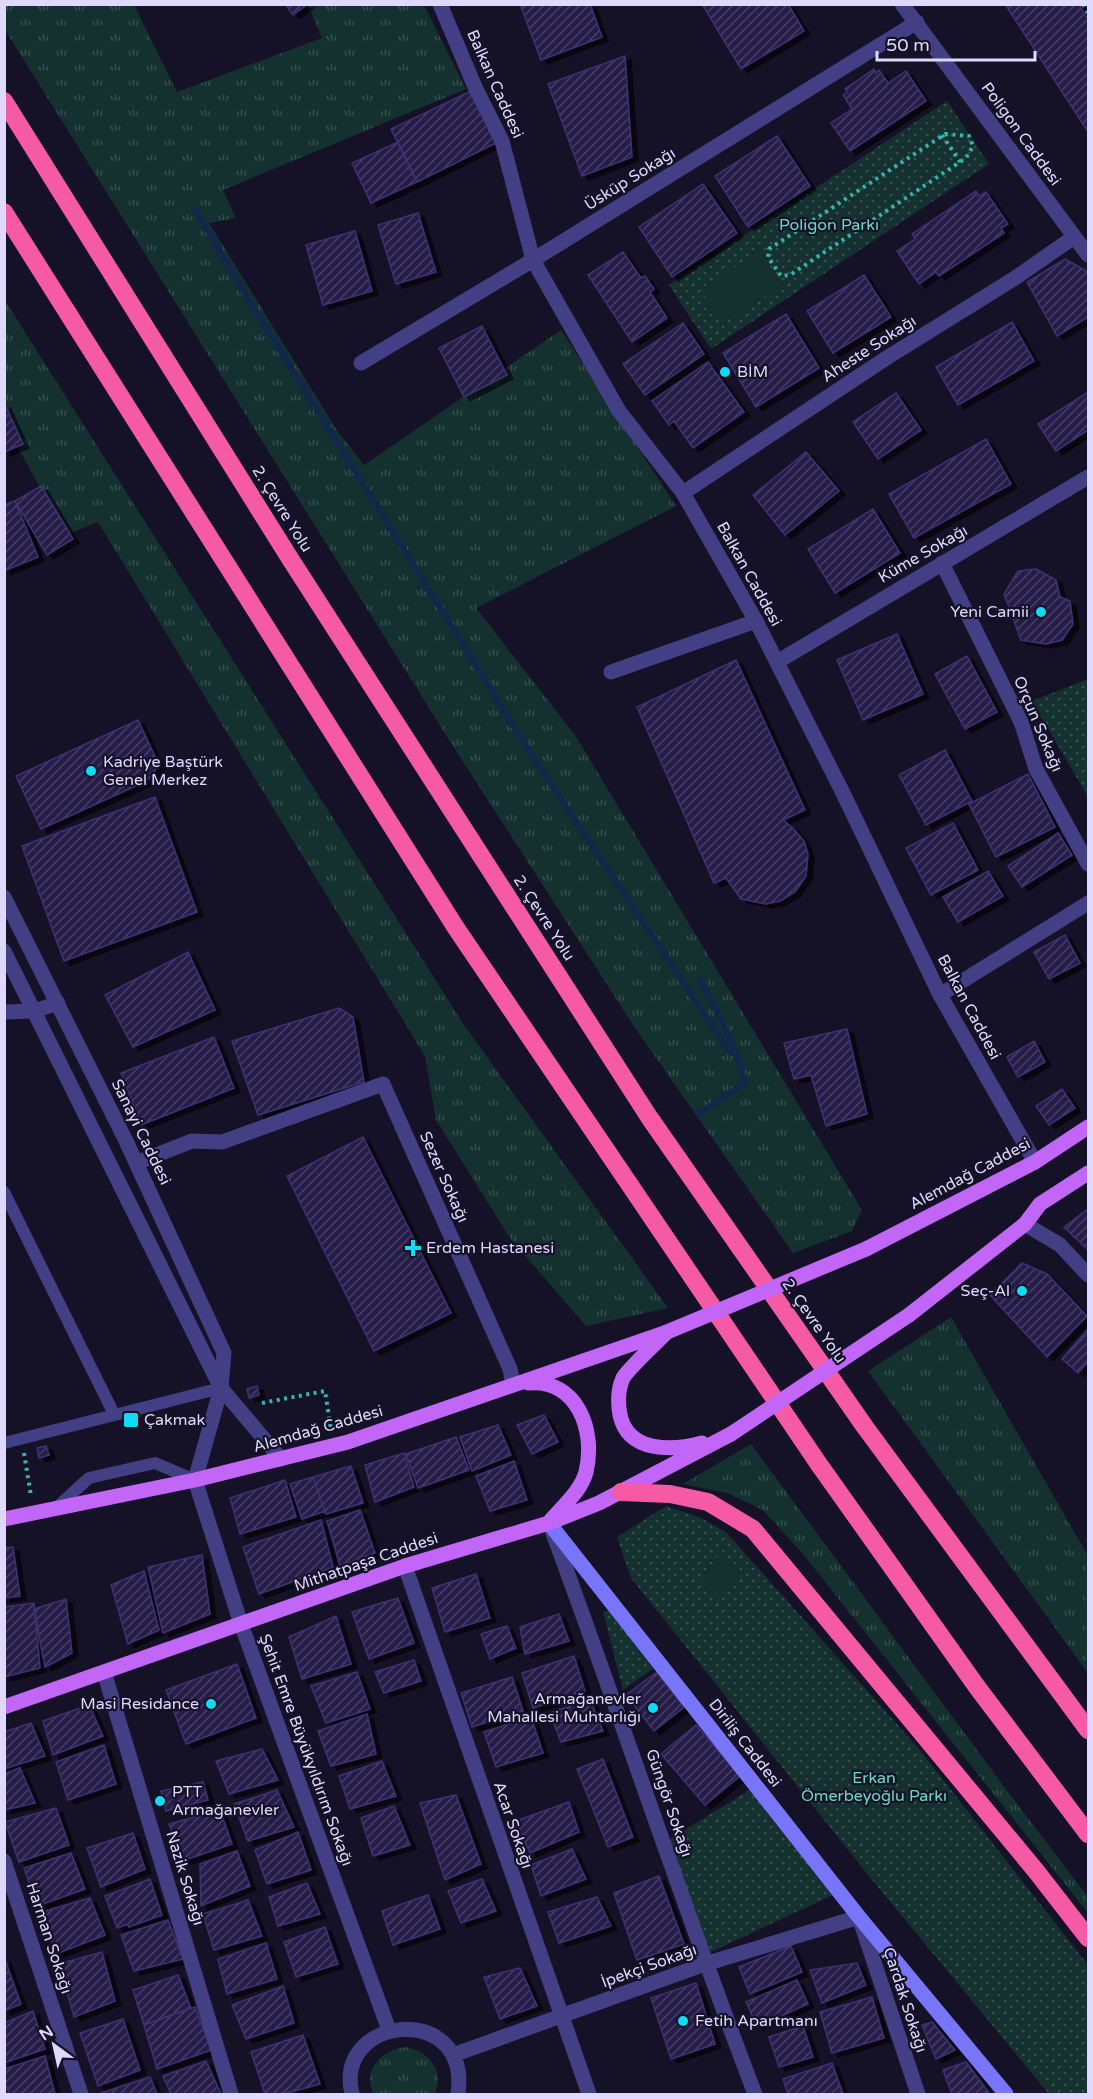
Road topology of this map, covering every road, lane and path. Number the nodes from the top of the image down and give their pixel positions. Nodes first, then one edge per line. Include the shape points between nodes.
1 (441, 4) edge
2 (902, 4) edge
3 (1083, 4) edge
4 (1089, 13) edge
5 (917, 22) junction
6 (4, 101) edge
7 (942, 135) junction
8 (960, 162) junction
9 (4, 212) edge
10 (1074, 237) junction
11 (1089, 255) edge
12 (533, 260) junction
13 (361, 363) dead end
14 (1089, 477) edge
15 (683, 493) junction
16 (942, 563) junction
17 (756, 621) junction
18 (777, 662) junction
19 (611, 672) dead end
20 (1089, 864) edge
21 (4, 897) edge
22 (1089, 903) edge
23 (4, 951) edge
24 (940, 995) junction
25 (58, 1003) junction
26 (34, 1011) junction
27 (4, 1012) edge
28 (1089, 1127) edge
29 (1035, 1162) junction
30 (136, 1163) junction
31 (1089, 1173) edge
32 (4, 1192) edge
33 (1025, 1224) junction
34 (1089, 1275) edge
35 (667, 1332) junction
36 (513, 1385) junction
37 (221, 1388) junction
38 (262, 1403) dead end
39 (114, 1414) junction
40 (730, 1434) junction
41 (6, 1438) edge
42 (333, 1446) junction
43 (33, 1452) dead end
44 (281, 1459) junction
45 (195, 1480) junction
46 (621, 1492) junction
47 (56, 1509) junction
48 (34, 1513) junction
49 (4, 1519) edge
50 (549, 1523) junction
51 (405, 1566) junction
52 (241, 1624) junction
53 (104, 1672) junction
54 (4, 1707) edge
55 (1089, 1730) edge
56 (1089, 1834) edge
57 (4, 1861) edge
58 (859, 1917) junction
59 (1089, 1938) edge
60 (705, 1964) junction
61 (561, 2016) junction
62 (389, 2030) junction
63 (453, 2055) junction
64 (81, 2094) edge
65 (231, 2094) edge
66 (352, 2094) edge
67 (458, 2094) edge
68 (589, 2094) edge
69 (755, 2094) edge
70 (918, 2094) edge
71 (1006, 2094) edge

1 - 12 street, Balkan Caddesi via 502,141
2 - 5 street, Poligon Caddesi
3 - 4 path
5 - 10 street, Poligon Caddesi
5 - 12 street, Üsküp Sokağı
6 - 55 highway, 2. Çevre Yolu via 289,557 649,1117 865,1427
7 - 8 path
7 - 8 path via 969,136 973,146
7 - 8 path via 768,249 768,257 781,276 790,275
9 - 56 highway via 456,928 818,1463 977,1686
10 - 11 street, Poligon Caddesi
10 - 15 street, Aheste Sokağı
12 - 13 street, Üsküp Sokağı
12 - 15 street, Balkan Caddesi via 619,411
14 - 16 street, Küme Sokağı
15 - 17 street, Balkan Caddesi
16 - 18 street, Küme Sokağı
16 - 20 street, Orçun Sokağı via 1021,722 1036,769
17 - 18 street, Balkan Caddesi
17 - 19 street
18 - 24 street, Balkan Caddesi
21 - 25 street, Sanayi Caddesi
22 - 24 street
23 - 26 street
24 - 29 street, Balkan Caddesi
25 - 26 street
25 - 30 street, Sanayi Caddesi
26 - 27 street
26 - 37 street
28 - 29 main road, Alemdağ Caddesi
29 - 35 main road, Alemdağ Caddesi, bridge via 866,1249
30 - 36 street, Sezer Sokağı via 192,1141 222,1142 383,1084 510,1369
30 - 37 street, Sanayi Caddesi via 224,1353
31 - 33 main road via 1040,1204
32 - 39 lane
33 - 34 street via 1060,1245
33 - 40 main road, bridge via 909,1315
35 - 36 main road, Alemdağ Caddesi
35 - 40 main road via 623,1378 618,1404 622,1424 633,1439 662,1449 686,1447
36 - 42 main road, Alemdağ Caddesi
36 - 50 main road via 541,1382 563,1391 578,1407 588,1429 586,1472 579,1488
37 - 39 lane
37 - 44 street
37 - 45 street, Sanayi Caddesi
38 - 42 path via 325,1391
39 - 41 lane
40 - 46 main road, Mithatpaşa Caddesi
42 - 44 main road, Alemdağ Caddesi
43 - 48 path via 24,1453
44 - 45 main road, Alemdağ Caddesi
45 - 47 main road, Alemdağ Caddesi
45 - 47 lane via 155,1463 89,1478
45 - 52 street, Şehit Emre Büyükyıldırım Sokağı
46 - 50 main road, Mithatpaşa Caddesi
46 - 59 highway via 670,1494 708,1502 753,1529
47 - 48 main road, Alemdağ Caddesi
48 - 49 main road, Alemdağ Caddesi
50 - 51 main road, Mithatpaşa Caddesi
50 - 58 main road, Diriliş Caddesi
50 - 60 street, Güngör Sokağı via 606,1674
51 - 52 main road, Mithatpaşa Caddesi
51 - 61 street, Acar Sokağı
52 - 53 main road, Mithatpaşa Caddesi
52 - 62 street, Şehit Emre Büyükyıldırım Sokağı
53 - 54 main road, Mithatpaşa Caddesi
53 - 65 street, Nazik Sokağı
57 - 64 street, Harman Sokağı
58 - 60 street, İpekçi Sokağı
58 - 70 street, Çardak Sokağı
58 - 71 main road, Diriliş Caddesi
60 - 61 street, İpekçi Sokağı
60 - 69 street, Güngör Sokağı
61 - 63 street, İpekçi Sokağı
61 - 68 street, Acar Sokağı
62 - 63 street via 425,2031
62 - 66 street via 360,2052 352,2070
63 - 67 street via 460,2080

